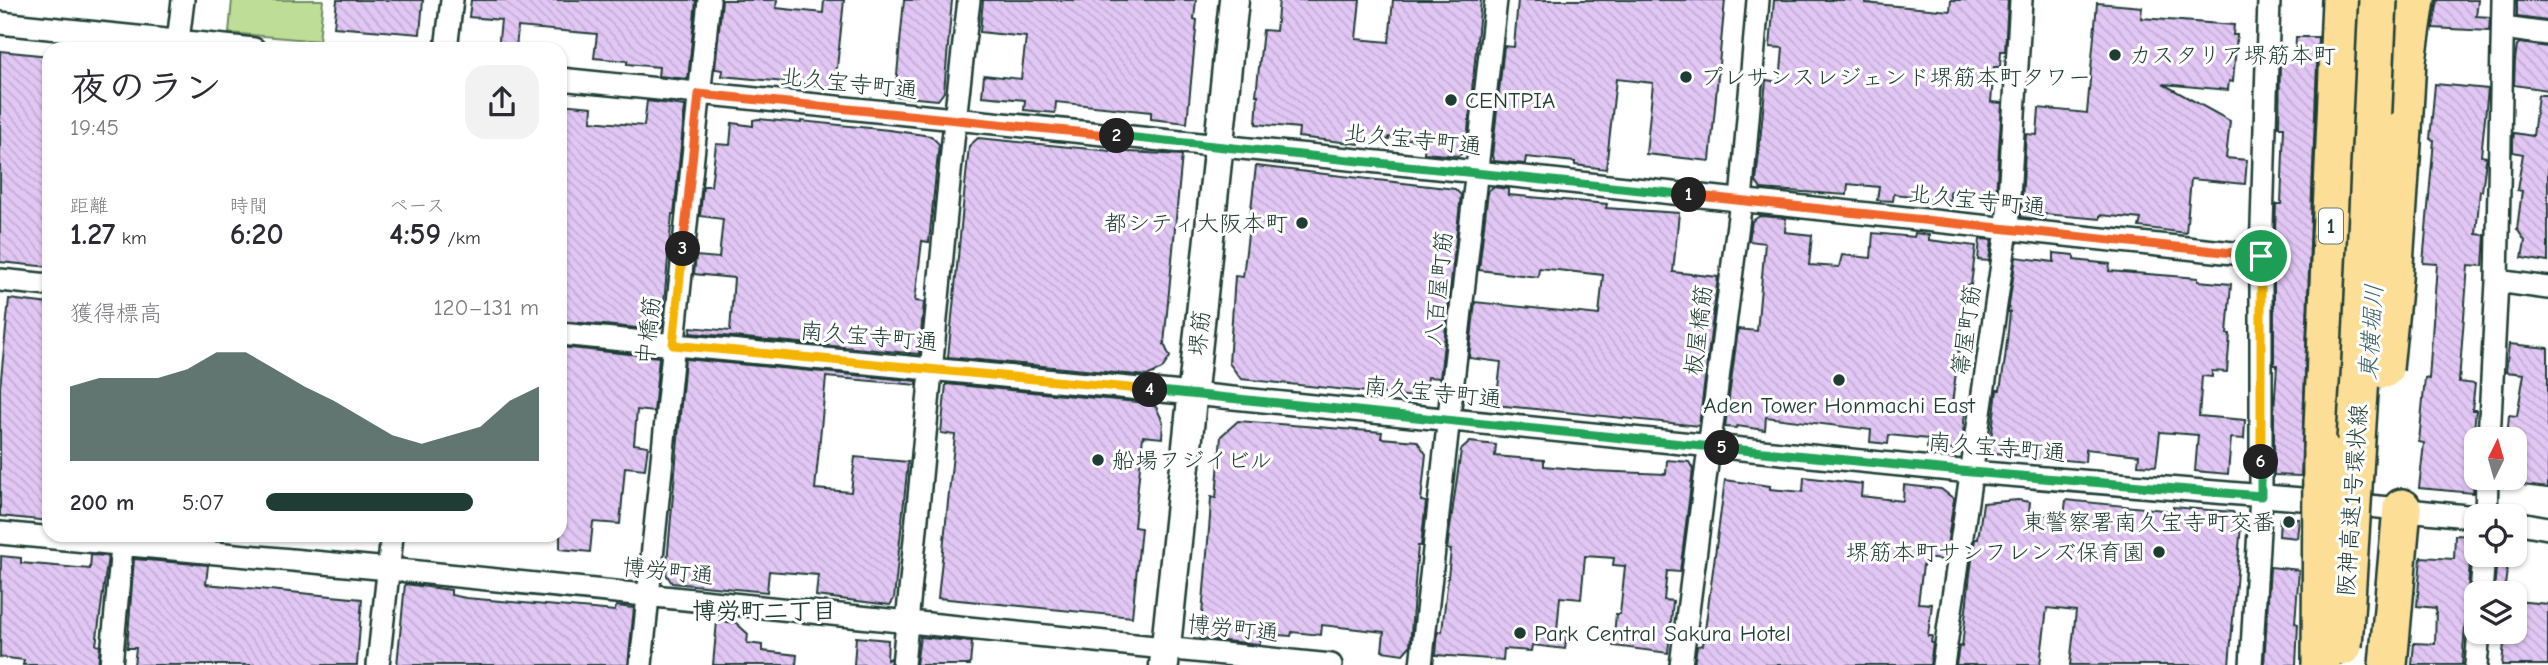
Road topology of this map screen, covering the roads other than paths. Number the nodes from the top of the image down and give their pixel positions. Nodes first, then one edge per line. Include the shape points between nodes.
1 (183, 0) edge
2 (452, 0) edge
3 (709, 0) edge
4 (969, 0) edge
5 (1234, 0) edge
6 (1496, 0) edge
7 (1758, 0) edge
8 (2021, 0) edge
9 (2269, 0) edge
10 (2341, 0) edge
11 (2378, 0) edge
12 (2416, 0) edge
13 (2503, 0) edge
14 (0, 23) edge
15 (2503, 28) junction
16 (2548, 34) edge
17 (153, 42) edge
18 (177, 42) edge
19 (447, 42) edge
20 (567, 80) edge
21 (699, 94) junction
22 (956, 120) junction
23 (1218, 146) junction
24 (1477, 172) junction
25 (1741, 201) junction
26 (2007, 230) junction
27 (2261, 256) junction
28 (0, 280) edge
29 (2497, 281) junction
30 (42, 284) edge
31 (2548, 288) edge
32 (567, 335) edge
33 (673, 345) junction
34 (931, 368) junction
35 (1193, 394) junction
36 (1450, 420) junction
37 (2490, 427) edge
38 (1710, 447) junction
39 (1971, 472) junction
40 (2261, 496) junction
41 (2413, 510) junction
42 (2464, 516) edge
43 (2527, 524) edge
44 (2548, 528) edge
45 (0, 533) edge
46 (42, 535) edge
47 (123, 542) edge
48 (141, 542) edge
49 (391, 542) edge
50 (388, 569) junction
51 (648, 595) junction
52 (907, 622) junction
53 (2478, 644) edge
54 (1165, 656) edge
55 (2335, 659) edge
56 (111, 665) edge
57 (378, 665) edge
58 (641, 665) edge
59 (903, 665) edge
60 (1331, 665) edge
61 (1421, 665) edge
62 (1681, 665) edge
63 (1943, 665) edge
64 (2251, 665) edge
65 (2388, 665) edge
66 (2476, 665) edge

1 - 18 street
2 - 19 street
3 - 21 street, 中橋筋
4 - 22 street
5 - 23 main road, 堺筋
6 - 24 street, 八百屋町筋
7 - 25 street, 板屋橋筋
8 - 26 street, 箒屋町筋
9 - 27 street
10 - 55 highway, 1, bridge via 2322,451
11 - 55 highway, 阪神高速1号環状線 / 1, bridge via 2361,361
12 - 55 highway, bridge via 2407,60 2385,360
13 - 15 street
14 - 17 street
15 - 16 street
15 - 29 street
20 - 21 street, 北久宝寺町通
21 - 22 street, 北久宝寺町通
21 - 33 street, 中橋筋
22 - 23 street, 北久宝寺町通
22 - 34 street
23 - 24 street, 北久宝寺町通
23 - 35 main road, 堺筋
24 - 25 street, 北久宝寺町通
24 - 36 street, 八百屋町筋
25 - 26 street, 北久宝寺町通
25 - 38 street, 板屋橋筋
26 - 27 street, 北久宝寺町通
26 - 39 street, 箒屋町筋
27 - 40 street
28 - 30 street
29 - 31 street
29 - 37 street
32 - 33 street, 南久宝寺町通
33 - 34 street, 南久宝寺町通
33 - 51 street, 中橋筋
34 - 35 street, 南久宝寺町通
34 - 52 street
35 - 36 street, 南久宝寺町通
35 - 54 main road, 堺筋
36 - 38 street, 南久宝寺町通
36 - 61 street, 八百屋町筋
38 - 39 street, 南久宝寺町通
38 - 62 street, 板屋橋筋
39 - 40 street, 南久宝寺町通
39 - 63 street, 箒屋町筋
40 - 41 street, 南久宝寺町通, bridge
40 - 64 street
41 - 42 street, 南久宝寺町通
41 - 65 highway
43 - 44 street
45 - 46 street, 博労町通
47 - 56 street
48 - 50 street, 博労町通
49 - 50 street
50 - 51 street, 博労町通
50 - 57 street
51 - 52 street, 博労町通
51 - 58 street, 中橋筋
52 - 54 street, 博労町通
52 - 59 street
53 - 66 street
54 - 60 street, 博労町通

